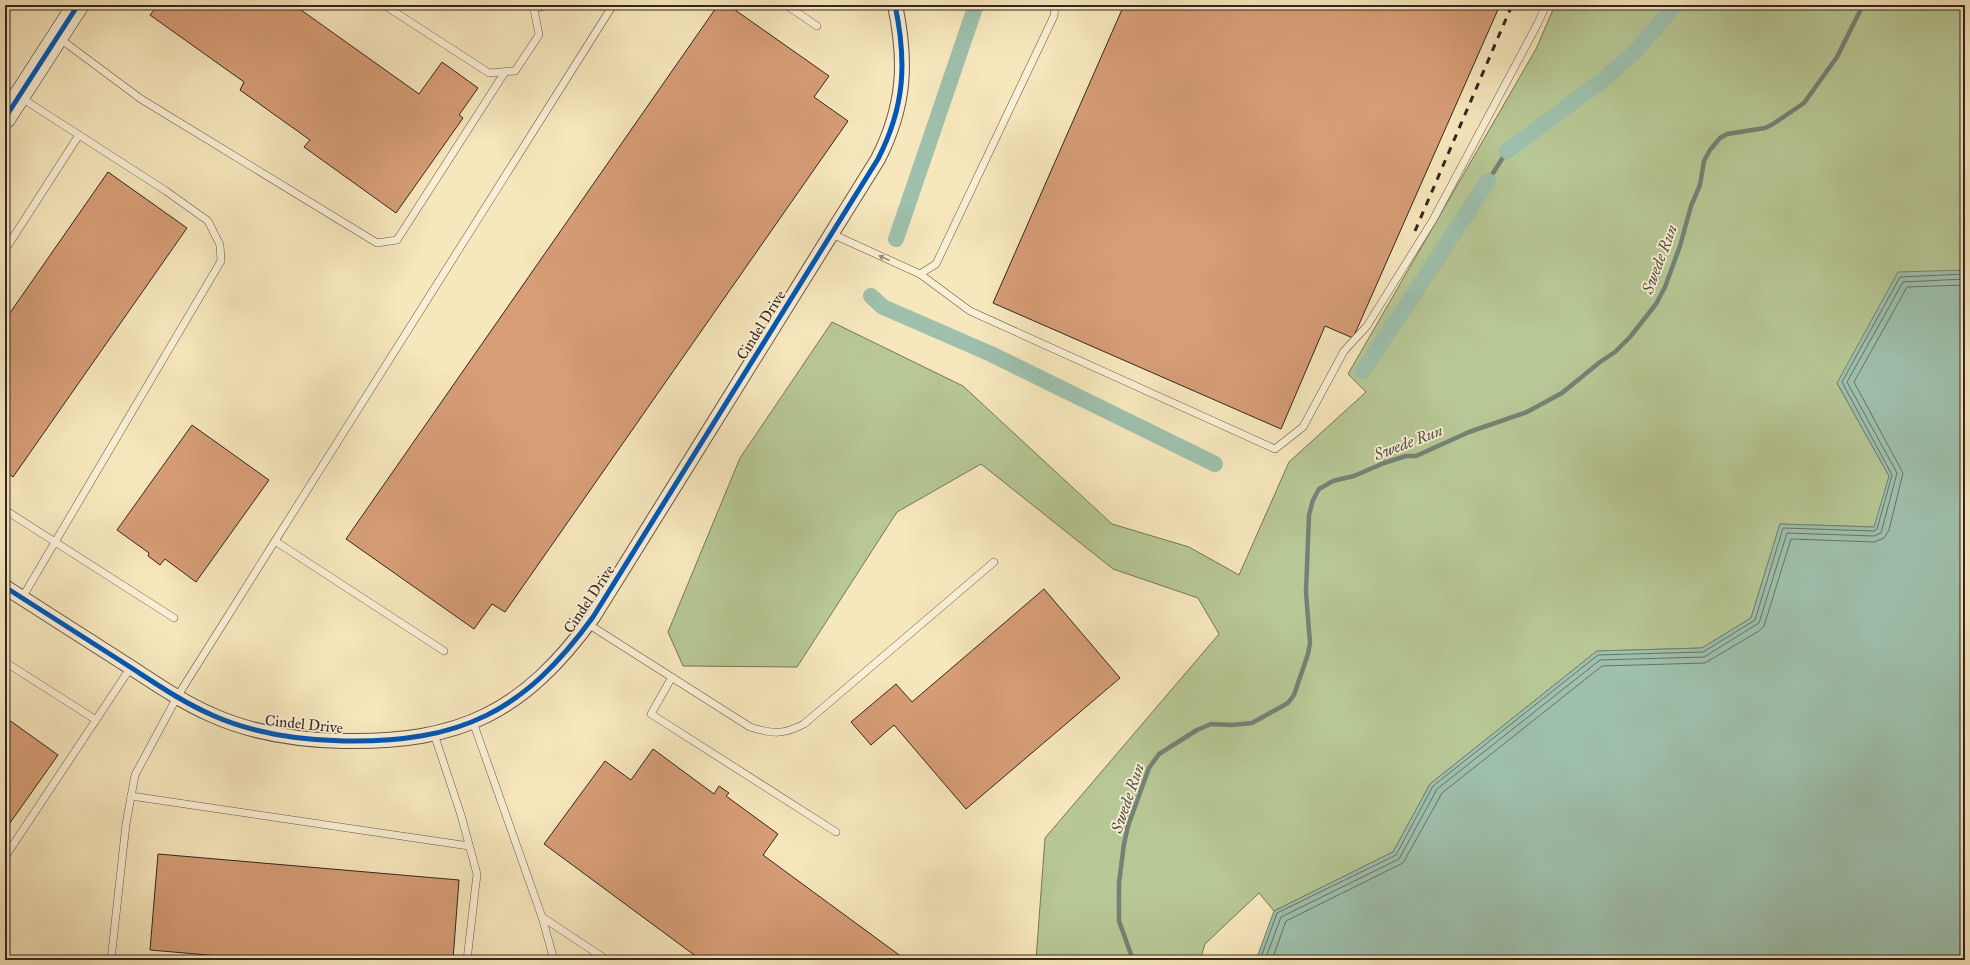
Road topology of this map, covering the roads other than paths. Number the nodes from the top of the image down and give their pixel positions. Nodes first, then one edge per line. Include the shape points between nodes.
1 (78, 5) edge
2 (384, 5) edge
3 (526, 5) edge
4 (548, 5) edge
5 (613, 5) edge
6 (786, 5) edge
7 (895, 5) edge
8 (1055, 5) edge
9 (1546, 5) edge
10 (534, 9) junction
11 (817, 26) dead end
12 (57, 37) junction
13 (506, 72) junction
14 (19, 96) junction
15 (5, 118) edge
16 (79, 135) junction
17 (832, 234) junction
18 (5, 250) edge
19 (920, 274) junction
20 (5, 510) edge
21 (275, 541) junction
22 (56, 542) junction
23 (994, 562) dead end
24 (5, 587) edge
25 (22, 598) junction
26 (174, 618) dead end
27 (588, 624) junction
28 (444, 651) dead end
29 (5, 662) edge
30 (131, 667) junction
31 (672, 677) junction
32 (178, 697) junction
33 (96, 720) junction
34 (472, 722) junction
35 (434, 734) junction
36 (131, 796) junction
37 (836, 832) dead end
38 (469, 846) junction
39 (5, 857) edge
40 (542, 917) junction
41 (111, 960) edge
42 (467, 960) edge
43 (554, 960) edge
44 (607, 960) edge

1 - 12 street
2 - 13 lane via 489,73
3 - 10 lane
4 - 10 lane
5 - 21 lane
6 - 11 lane
7 - 17 street, Cindel Drive via 903,74 895,118 878,159
8 - 19 lane via 1054,16 936,264
9 - 19 lane via 1433,220 1367,326 1344,351 1303,427 1275,448 970,311
10 - 13 lane via 539,36 515,71
12 - 13 lane via 141,99 377,243 397,240
12 - 14 street
14 - 15 street
14 - 16 lane
16 - 18 lane
16 - 22 lane via 208,221 220,245 221,261
19 -> 17 lane
17 - 27 street, Cindel Drive
20 - 22 lane
21 - 28 lane
21 - 32 lane
22 - 25 lane
22 - 26 lane
23 - 31 lane via 804,724 790,732 769,733 750,727
24 - 25 street, Cindel Drive
25 - 30 street, Cindel Drive
27 - 31 lane
27 - 34 street, Cindel Drive via 558,662 538,681 516,699
29 - 33 lane
30 - 32 street, Cindel Drive
30 - 33 lane
31 - 37 lane via 651,714
32 - 35 street, Cindel Drive via 240,727 296,739 363,741
32 - 36 lane via 135,775
33 - 39 lane
34 - 35 street, Cindel Drive
34 - 40 lane
35 - 38 lane
36 - 38 lane
36 - 41 lane
38 - 42 lane via 477,874
40 - 43 lane
40 - 44 lane

